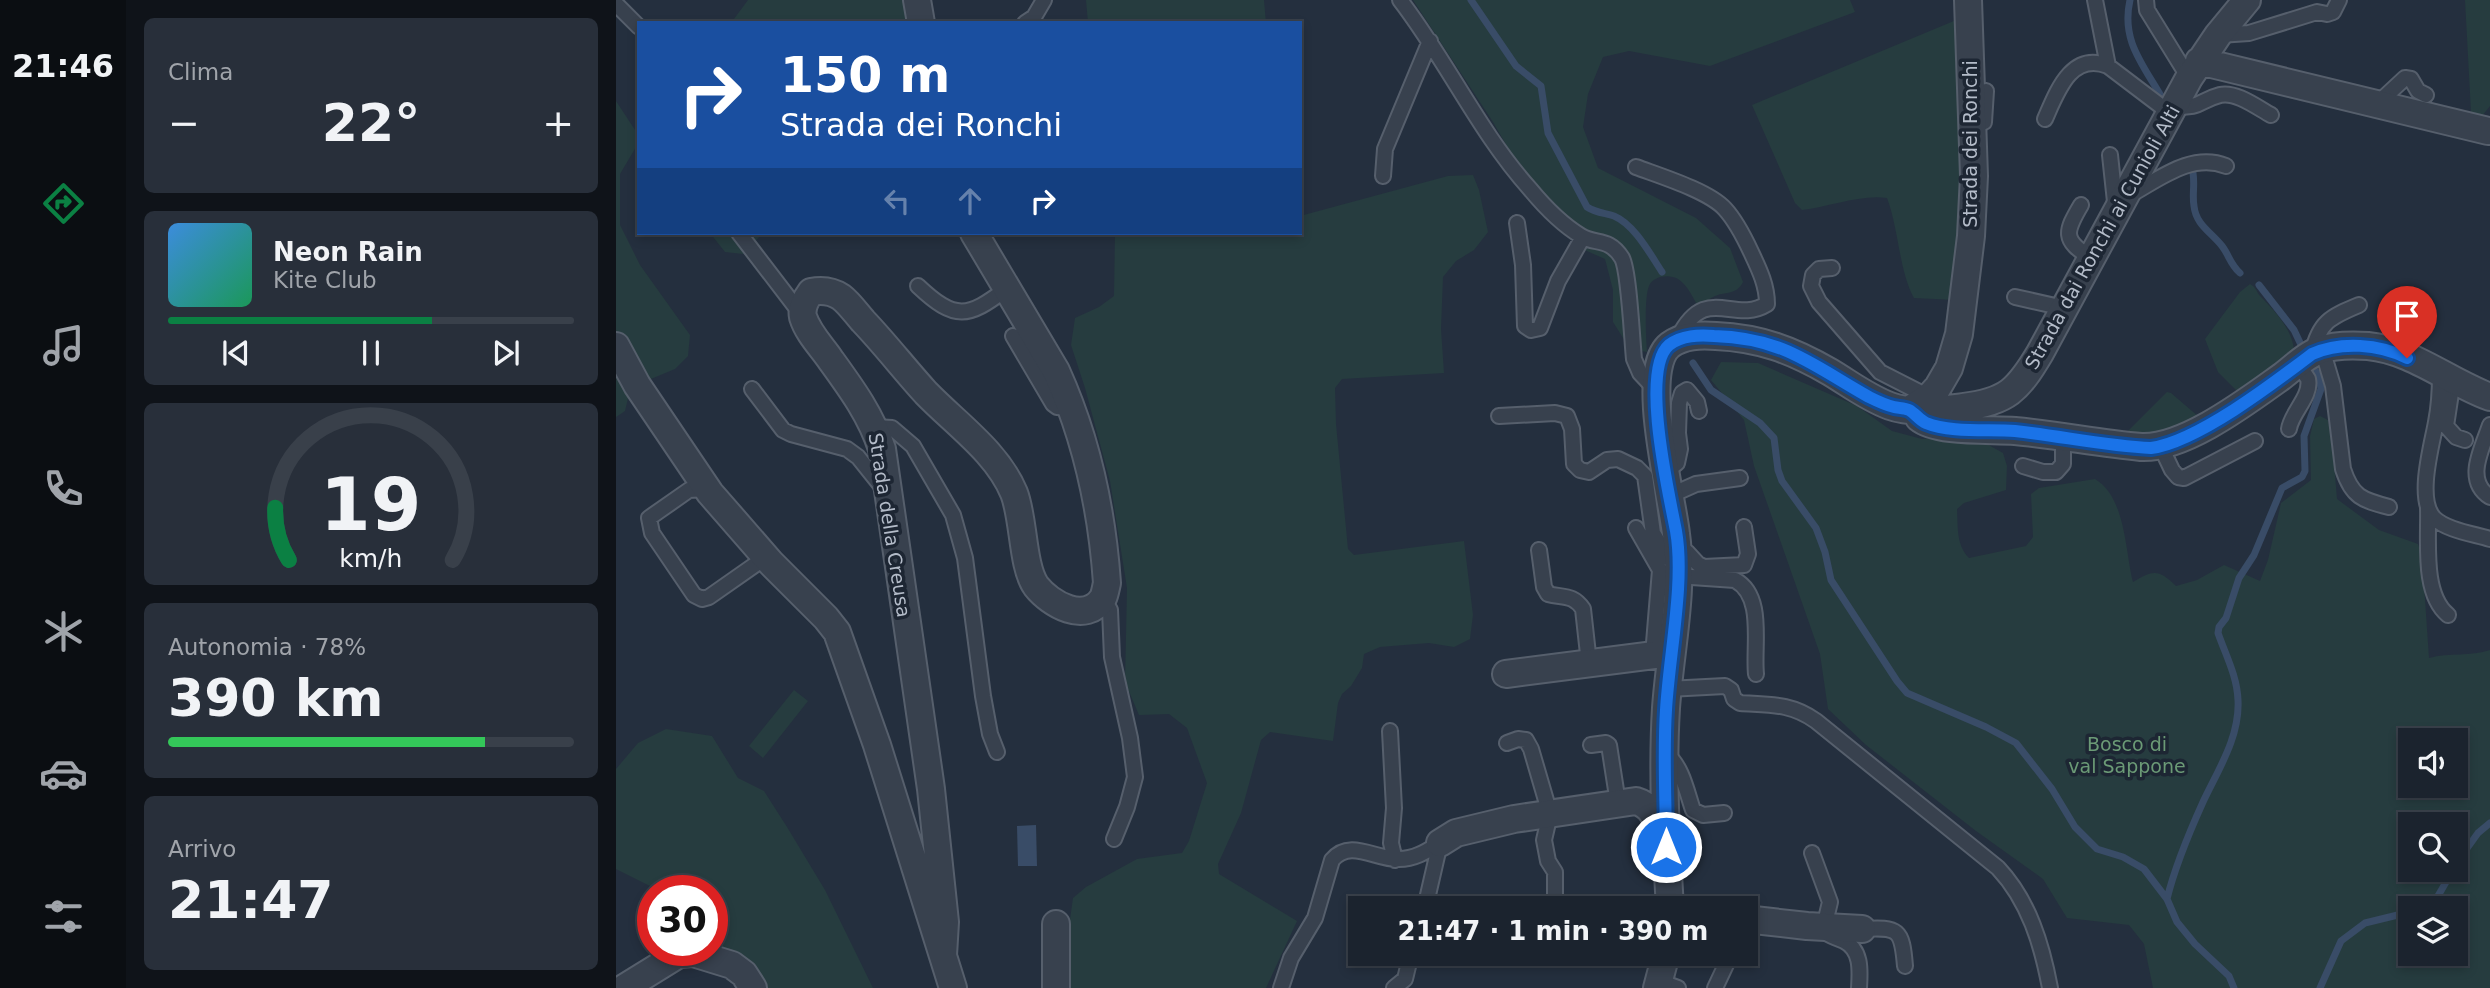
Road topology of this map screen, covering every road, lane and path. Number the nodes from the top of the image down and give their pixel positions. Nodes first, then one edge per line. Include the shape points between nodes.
1 (917, 0) edge
2 (1044, 0) edge
3 (1400, 0) edge
4 (1968, 0) edge
5 (2095, 0) edge
6 (2146, 0) edge
7 (2247, 0) edge
8 (2339, 0) edge
9 (616, 4) edge
10 (920, 21) edge
11 (1028, 21) edge
12 (637, 25) edge
13 (2218, 35) junction
14 (1430, 41) junction
15 (2108, 66) junction
16 (2194, 70) junction
17 (1986, 91) dead end
18 (2426, 95) dead end
19 (2377, 104) junction
20 (2172, 110) junction
21 (2271, 115) dead end
22 (2045, 119) dead end
23 (2489, 129) edge
24 (1973, 131) junction
25 (2110, 155) dead end
26 (2226, 166) dead end
27 (1636, 167) dead end
28 (1383, 176) dead end
29 (2081, 205) dead end
30 (2120, 205) junction
31 (1517, 223) dead end
32 (741, 235) edge
33 (975, 235) edge
34 (1583, 237) junction
35 (2091, 258) junction
36 (1832, 268) dead end
37 (918, 286) dead end
38 (1006, 289) junction
39 (2015, 297) dead end
40 (2359, 305) dead end
41 (2064, 308) junction
42 (802, 315) junction
43 (1013, 336) dead end
44 (1678, 340) junction
45 (616, 346) edge
46 (2308, 357) junction
47 (2446, 377) junction
48 (752, 389) dead end
49 (1656, 389) junction
50 (2490, 397) edge
51 (1919, 404) junction
52 (1071, 408) junction
53 (1699, 411) dead end
54 (1499, 416) dead end
55 (2490, 425) edge
56 (875, 427) junction
57 (2289, 429) dead end
58 (2063, 438) junction
59 (2465, 440) dead end
60 (2255, 441) dead end
61 (2161, 447) junction
62 (2023, 466) dead end
63 (1740, 478) dead end
64 (1667, 484) junction
65 (707, 489) junction
66 (889, 497) junction
67 (2490, 498) edge
68 (2428, 506) junction
69 (2389, 508) dead end
70 (1744, 527) dead end
71 (1636, 528) dead end
72 (2490, 539) edge
73 (1539, 550) dead end
74 (765, 556) junction
75 (1678, 565) junction
76 (1103, 598) junction
77 (2448, 615) dead end
78 (1661, 654) junction
79 (1589, 663) junction
80 (1506, 674) dead end
81 (1756, 674) dead end
82 (1668, 689) junction
83 (1390, 731) dead end
84 (1507, 743) dead end
85 (1591, 745) dead end
86 (997, 752) dead end
87 (1666, 754) junction
88 (1618, 803) junction
89 (1724, 813) dead end
90 (1550, 814) junction
91 (1114, 839) dead end
92 (1440, 843) junction
93 (1666, 847) junction
94 (1812, 853) dead end
95 (1395, 860) junction
96 (1427, 896) edge
97 (1555, 896) edge
98 (1669, 896) edge
99 (1758, 920) edge
100 (1056, 924) dead end
101 (1816, 927) junction
102 (1862, 929) joint
103 (943, 955) junction
104 (1408, 966) edge
105 (1666, 966) edge
106 (1725, 966) edge
107 (1905, 966) dead end
108 (1665, 986) edge
109 (624, 988) edge
110 (753, 988) edge
111 (953, 988) edge
112 (1056, 988) edge
113 (1280, 988) edge
114 (1394, 988) edge
115 (1715, 988) edge
116 (1860, 988) edge
117 (2050, 988) edge

1 - 10 street
2 - 11 lane
3 - 14 lane
4 - 24 street, Strada dei Ronchi
5 - 15 lane
6 - 16 lane via 2147,10
7 - 13 street, Strada dai Ronchi ai Cunioli Alti
8 - 13 lane via 2327,15 2317,12 2249,33
9 - 12 lane
13 - 16 street, Strada dai Ronchi ai Cunioli Alti
14 - 28 lane via 1385,149
14 - 34 lane via 1498,148 1536,196
15 - 20 lane
15 - 22 lane via 2098,62 2068,75
16 - 19 street
16 - 20 street, Strada dai Ronchi ai Cunioli Alti
17 - 24 lane via 1984,122
18 - 19 lane via 2405,78
19 - 23 street
20 - 21 lane via 2230,94
20 - 30 street, Strada dai Ronchi ai Cunioli Alti
24 - 51 street, Strada dei Ronchi via 1970,236 1958,334 1949,368
25 - 30 lane
26 - 30 lane via 2202,161 2182,167
27 - 44 lane via 1697,191 1724,208 1741,233 1767,292 1767,304 1756,310 1706,308 1684,327
29 - 35 lane via 2068,238
30 - 35 street, Strada dai Ronchi ai Cunioli Alti
31 - 34 lane via 1525,326 1531,330 1540,328 1558,281
32 - 42 lane
33 - 38 street
34 - 49 lane via 1604,241 1622,259 1634,359
35 - 41 street, Strada dai Ronchi ai Cunioli Alti
36 - 51 lane via 1812,275 1811,286 1819,302 1880,372
37 - 38 lane via 943,308 958,312 975,310
38 - 52 street via 1056,372
39 - 41 lane
40 - 46 lane via 2323,324
41 - 51 street, Strada dai Ronchi ai Cunioli Alti via 2028,373 2004,397 1943,410
42 - 56 street, Strada della Creusa
42 - 76 street via 811,292 820,290 841,298 1004,474 1021,515 1034,583 1059,606 1076,611 1088,610
43 - 52 lane via 1053,404
44 - 49 street via 1667,347 1657,365
44 - 51 street via 1724,336 1774,344 1891,407
45 - 65 street, Strada della Creusa
46 - 47 street via 2362,346 2378,348
46 - 57 lane via 2307,391
46 - 61 street via 2243,404
46 - 69 lane via 2333,386 2347,482 2357,496
47 - 50 street
47 - 59 lane via 2446,426
47 - 68 lane via 2426,482
48 - 66 lane via 783,430 847,449 865,464
49 - 64 street
51 - 58 street via 1924,423
52 - 76 street via 1094,489 1107,583
53 - 64 lane via 1692,393 1682,393 1681,449
54 - 75 lane via 1567,416 1574,464 1580,470 1589,472 1607,460 1618,459 1637,468 1645,477 1653,533
55 - 67 lane via 2475,477
56 - 66 street, Strada della Creusa
56 - 86 lane via 892,428 913,446 953,515 965,558 983,696
58 - 61 street
58 - 62 lane via 2063,464 2056,472
60 - 61 lane via 2184,478 2172,470
63 - 64 lane
64 - 75 street
65 - 74 street, Strada della Creusa
65 - 74 lane via 689,490 649,518 652,533 694,595 709,597
66 - 103 street, Strada della Creusa via 931,789 945,922
68 - 72 lane via 2434,518 2449,526
68 - 77 lane via 2431,588 2439,608
70 - 75 lane via 1748,554 1744,565 1704,567 1687,552
71 - 78 lane via 1660,570
73 - 79 lane via 1548,594 1568,596 1583,609
74 - 103 street, Strada della Creusa via 837,632
75 - 78 street
75 - 81 lane via 1742,583 1756,616
76 - 91 lane via 1110,610 1112,657 1135,777
78 - 79 street
78 - 82 street
79 - 80 street
82 - 87 street
82 - 117 lane via 1726,686 1740,703 1796,708 1816,721 2014,885 2035,930
83 - 95 lane
84 - 90 lane via 1526,740
85 - 88 lane via 1609,745
87 - 89 lane via 1678,769 1693,810 1703,815
87 - 93 street
88 - 90 street
88 - 93 street via 1645,803
90 - 92 street via 1456,833
90 - 97 lane via 1544,841 1555,872
92 - 95 lane via 1421,855
92 - 96 lane
93 - 98 street
94 - 101 lane via 1830,902
95 - 113 lane via 1347,849 1337,853 1315,918 1291,958
99 - 101 street
100 - 112 street
101 - 102 street
101 - 116 lane via 1854,949 1859,958
102 - 107 lane via 1897,932 1903,939
103 - 111 street, Strada della Creusa
104 - 114 lane via 1405,979
105 - 108 street
106 - 115 lane
109 - 110 street via 679,954 693,953 733,965

